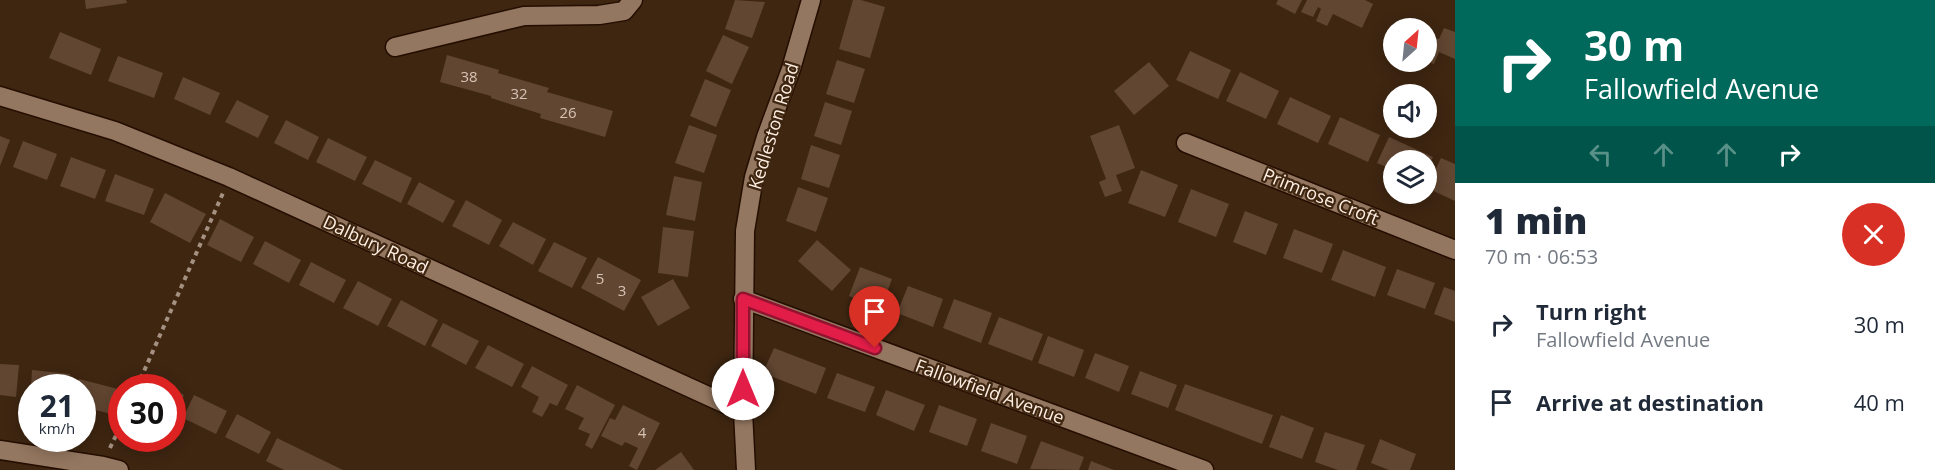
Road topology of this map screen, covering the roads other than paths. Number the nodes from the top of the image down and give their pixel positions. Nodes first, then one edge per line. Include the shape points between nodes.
1 (633, 0) edge
2 (811, 0) edge
3 (395, 47) dead end
4 (0, 96) edge
5 (1186, 143) dead end
6 (1455, 250) edge
7 (743, 299) junction
8 (743, 412) junction
9 (0, 450) edge
10 (108, 468) edge
11 (746, 470) edge
12 (1204, 470) edge

1 - 3 street via 624,11 524,16
2 - 7 street, Kedleston Road via 754,177 745,231
4 - 8 street, Dalbury Road via 115,131 230,177
5 - 6 street, Primrose Croft
7 - 8 street, Kedleston Road
7 - 12 street, Fallowfield Avenue
8 - 11 street, Kedleston Road
9 - 10 street

